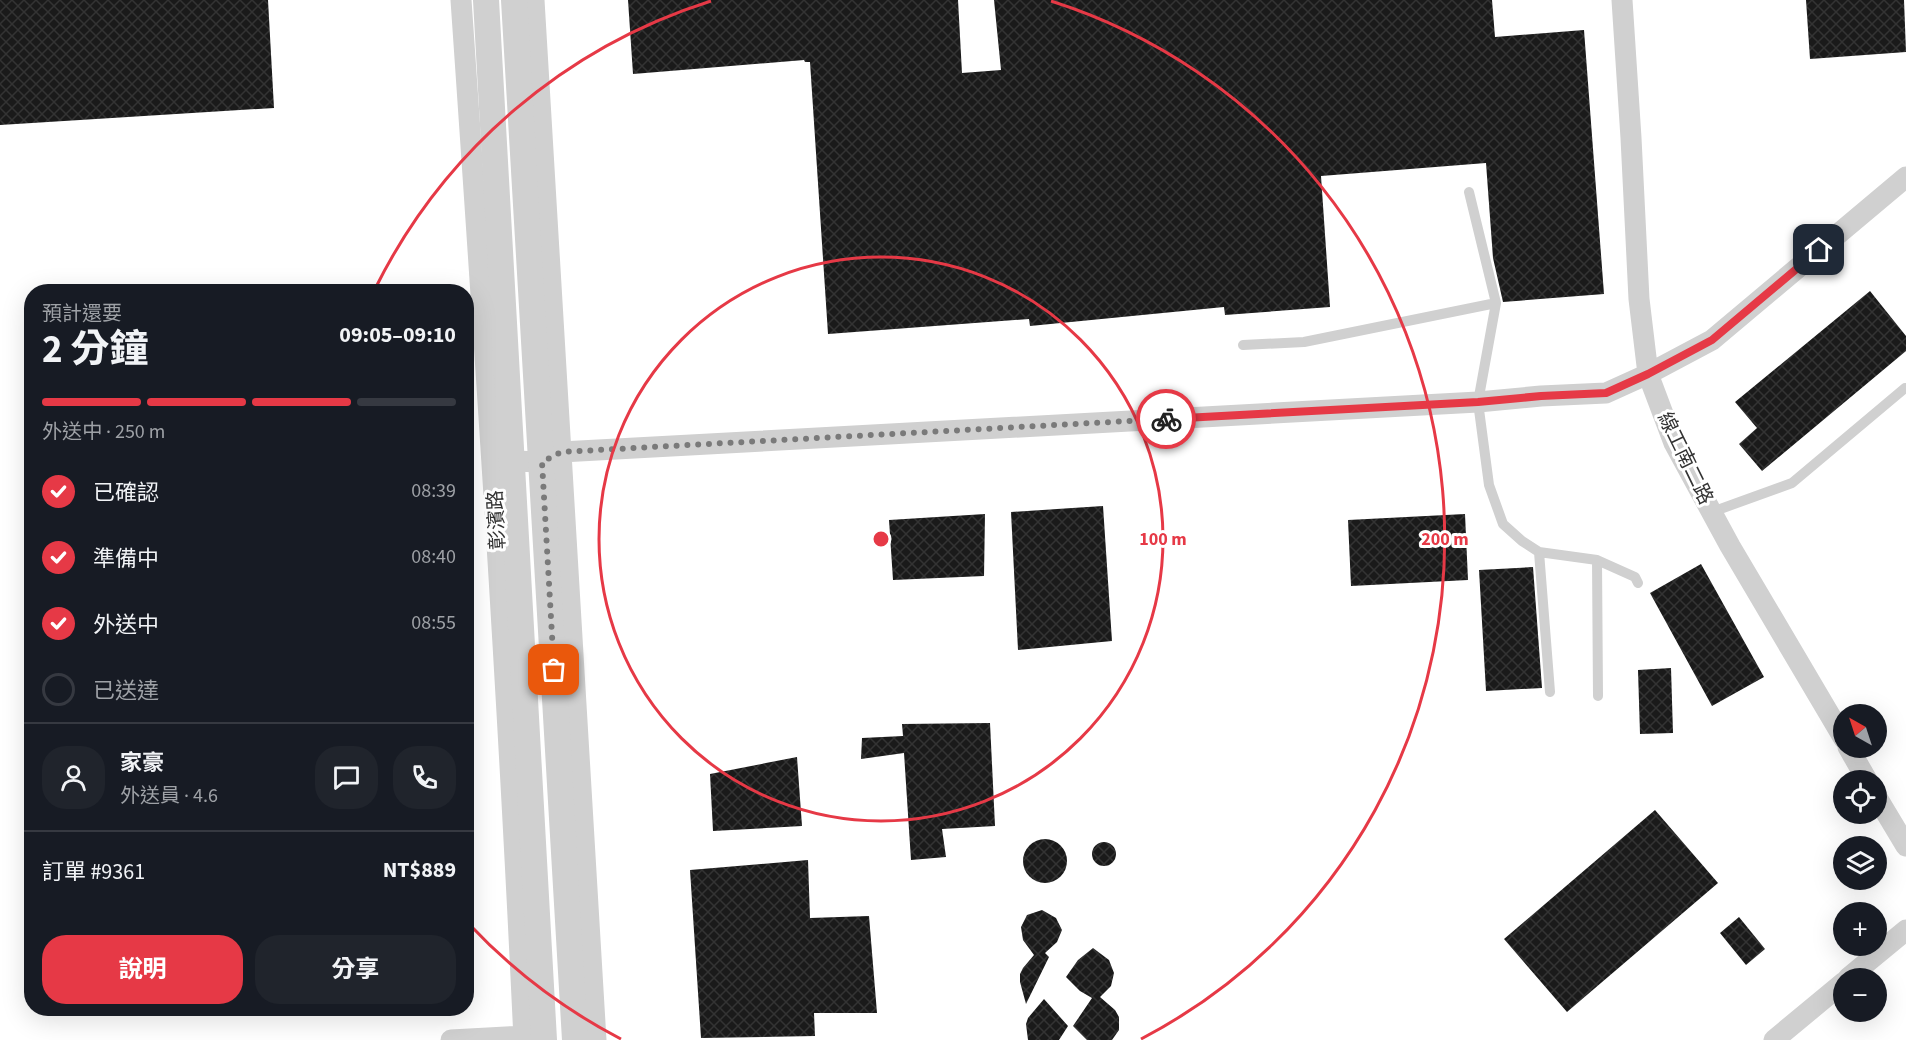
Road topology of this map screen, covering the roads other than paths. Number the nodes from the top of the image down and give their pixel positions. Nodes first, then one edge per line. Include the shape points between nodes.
1 (461, 0) edge
2 (486, 0) edge
3 (514, 0) edge
4 (534, 0) edge
5 (1622, 0) edge
6 (1906, 177) edge
7 (1469, 192) dead end
8 (1496, 303) junction
9 (1243, 345) dead end
10 (1648, 374) junction
11 (1905, 388) edge
12 (1478, 402) junction
13 (551, 457) junction
14 (503, 464) junction
15 (1712, 512) junction
16 (1539, 552) junction
17 (1597, 560) junction
18 (1638, 583) dead end
19 (1550, 692) dead end
20 (1598, 696) dead end
21 (1833, 720) edge
22 (1887, 814) edge
23 (1906, 846) edge
24 (1906, 930) edge
25 (1860, 968) edge
26 (1833, 991) edge
27 (531, 1039) edge
28 (450, 1040) edge
29 (575, 1040) edge
30 (596, 1040) edge
31 (1773, 1040) edge

1 - 14 street, 彰濱路
2 - 14 street, 彰濱路
3 - 13 street
4 - 13 street
5 - 10 street, 線工南二路 via 1639,299
6 - 10 street via 1712,340
7 - 8 lane
8 - 9 lane via 1304,342
8 - 12 lane
10 - 12 street via 1606,393
10 - 15 street, 線工南二路 via 1674,443
11 - 15 lane via 1792,483
12 - 13 street
12 - 16 lane via 1489,485 1503,524
13 - 14 street
13 - 29 street
13 - 30 street
14 - 27 street, 彰濱路
15 - 21 street, 線工南二路
16 - 17 lane
16 - 19 lane
17 - 18 lane via 1635,576
17 - 20 lane
22 - 23 street
24 - 25 street
26 - 31 street
27 - 28 street

